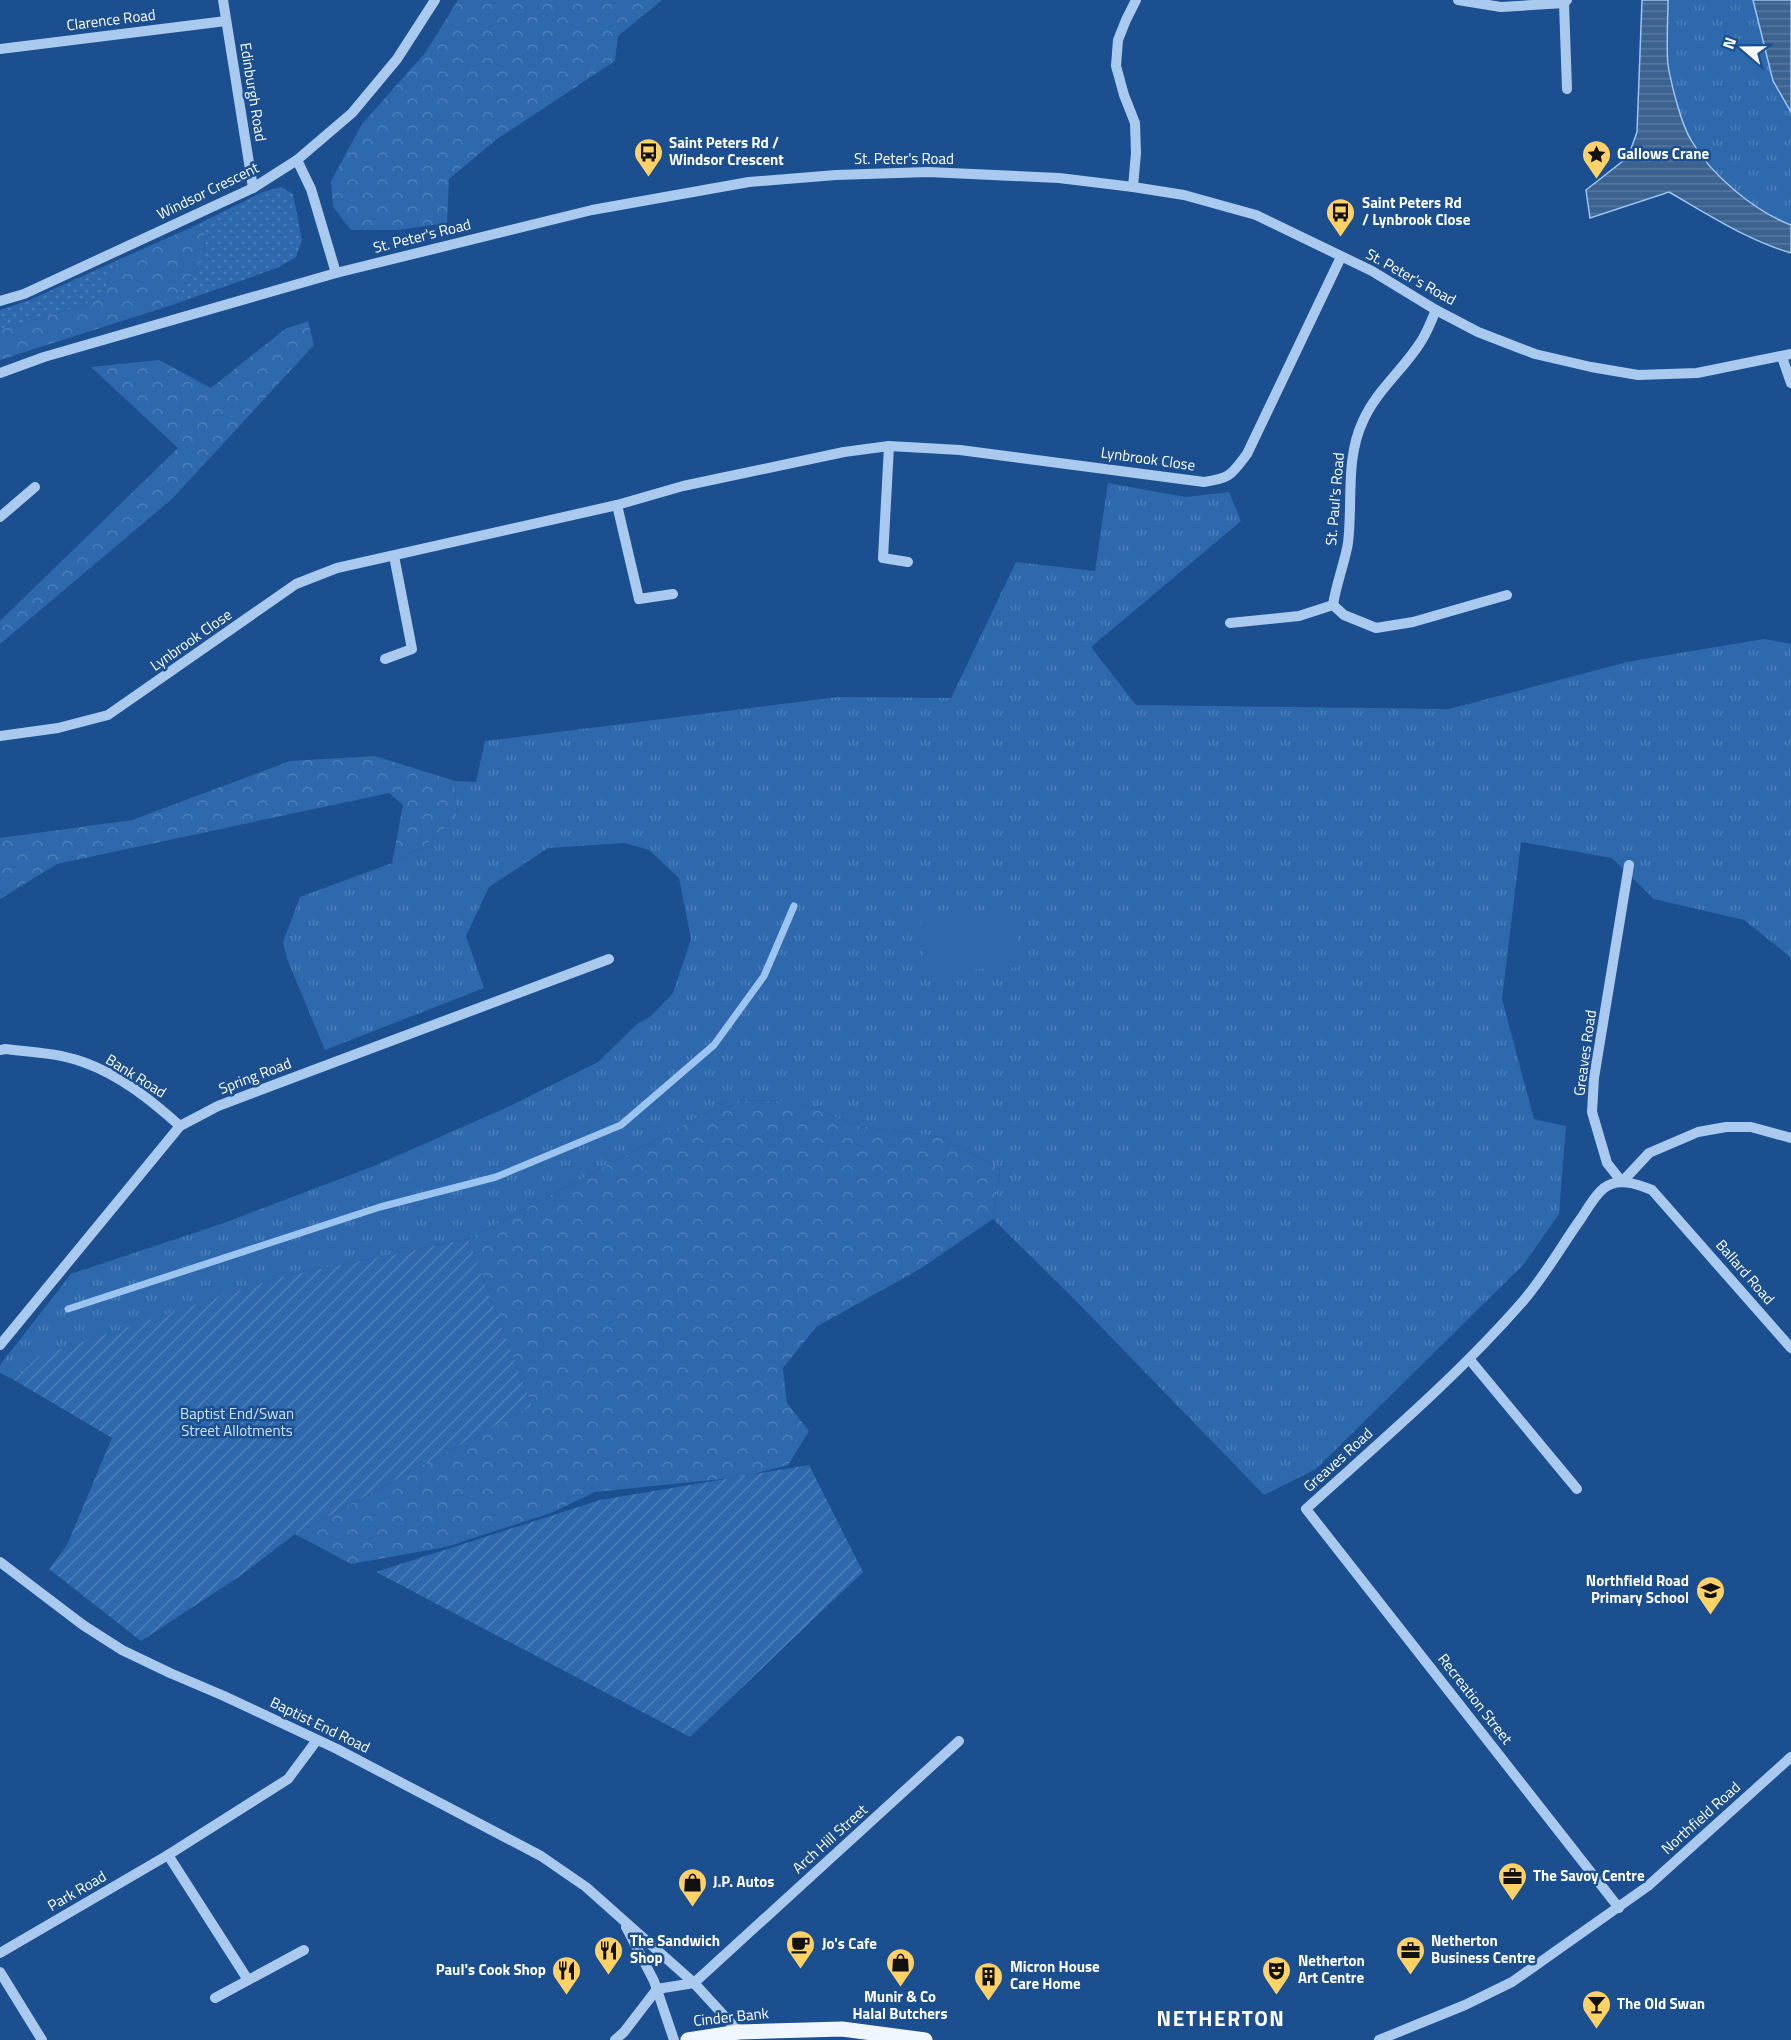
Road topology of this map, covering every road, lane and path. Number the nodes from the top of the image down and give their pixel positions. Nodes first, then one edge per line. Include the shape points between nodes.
1 (223, 0) edge
2 (435, 0) edge
3 (1458, 0) edge
4 (1132, 1) edge
5 (1565, 2) edge
6 (226, 21) junction
7 (0, 49) edge
8 (1567, 89) dead end
9 (297, 160) junction
10 (1132, 187) junction
11 (253, 188) junction
12 (1341, 257) junction
13 (336, 273) junction
14 (0, 301) edge
15 (1436, 310) junction
16 (1786, 356) edge
17 (0, 373) edge
18 (1791, 383) edge
19 (889, 446) junction
20 (35, 487) dead end
21 (617, 505) junction
22 (0, 517) edge
23 (394, 556) junction
24 (908, 562) dead end
25 (673, 594) dead end
26 (1507, 595) dead end
27 (1333, 605) junction
28 (1230, 622) dead end
29 (385, 659) dead end
30 (0, 736) edge
31 (1629, 865) dead end
32 (609, 959) dead end
33 (0, 1050) edge
34 (180, 1126) junction
35 (1791, 1138) edge
36 (1622, 1182) junction
37 (0, 1345) edge
38 (1791, 1348) edge
39 (1470, 1360) junction
40 (1577, 1489) dead end
41 (1306, 1509) joint
42 (0, 1562) edge
43 (317, 1740) junction
44 (959, 1741) dead end
45 (1791, 1757) edge
46 (168, 1855) junction
47 (1619, 1908) junction
48 (623, 1922) junction
49 (304, 1950) dead end
50 (0, 1953) edge
51 (0, 1972) edge
52 (248, 1980) junction
53 (694, 1983) junction
54 (657, 1989) junction
55 (215, 1998) dead end
56 (739, 2032) junction
57 (42, 2040) edge
58 (615, 2040) edge
59 (674, 2040) edge
60 (688, 2040) edge
61 (924, 2040) edge
62 (1379, 2040) edge

1 - 6 street, Edinburgh Road
2 - 9 street, Windsor Crescent via 397,59 352,113
3 - 5 street via 1502,7
4 - 10 street via 1118,40 1116,66 1136,123
5 - 8 street
6 - 7 street, Clarence Road
6 - 11 street, Edinburgh Road
9 - 11 street, Windsor Crescent
9 - 13 street via 311,189
10 - 12 street, St. Peter's Road via 1184,195 1256,215
10 - 13 street, St. Peter's Road via 1059,178 928,172 749,182 592,210
11 - 14 street, Windsor Crescent via 24,294
12 - 15 street, St. Peter's Road
12 - 19 street, Lynbrook Close via 1247,454 1231,475 1220,480 1204,482 960,450
13 - 17 street, St. Peter's Road
15 - 16 street, St. Peter's Road via 1478,332 1535,354 1638,375 1697,374
15 - 27 street, St. Paul's Road via 1420,343 1387,383 1363,421 1351,463 1347,546
16 - 18 street
19 - 21 street, Lynbrook Close via 693,484
19 - 24 street via 883,558
20 - 22 street
21 - 23 street, Lynbrook Close
21 - 25 street via 639,599
23 - 29 street via 412,649
23 - 30 street, Lynbrook Close via 337,568 296,584 108,715 58,728
26 - 27 street via 1413,622 1376,628 1344,615
27 - 28 street via 1299,616
31 - 36 street, Greaves Road via 1594,1077 1592,1112 1607,1163
32 - 34 street, Spring Road via 218,1106
33 - 34 street, Bank Road via 49,1054 107,1072 151,1100
34 - 37 street, Spring Road
35 - 36 street via 1751,1127 1698,1132 1649,1153
36 - 38 street, Ballard Road via 1652,1190
36 - 39 street, Greaves Road via 1604,1187 1548,1269
39 - 40 street
39 - 41 street, Greaves Road
41 - 47 street, Recreation Street
42 - 43 street, Baptist End Road via 122,1650
43 - 46 street, Park Road via 288,1779
43 - 48 street, Baptist End Road via 542,1856 586,1887
44 - 53 street, Arch Hill Street
45 - 47 street, Northfield Road
46 - 50 street, Park Road
46 - 52 street
47 - 62 street, Northfield Road via 1512,1982
48 - 53 street, Baptist End Road
48 - 54 street, Baptist End Road
49 - 52 street
51 - 57 street
52 - 55 street
53 - 54 street
53 - 56 street, Baptist End Road
54 - 58 street
54 - 59 street, Baptist End Road
56 - 60 main road, Cinder Bank
56 - 61 main road, Cinder Bank via 842,2028

